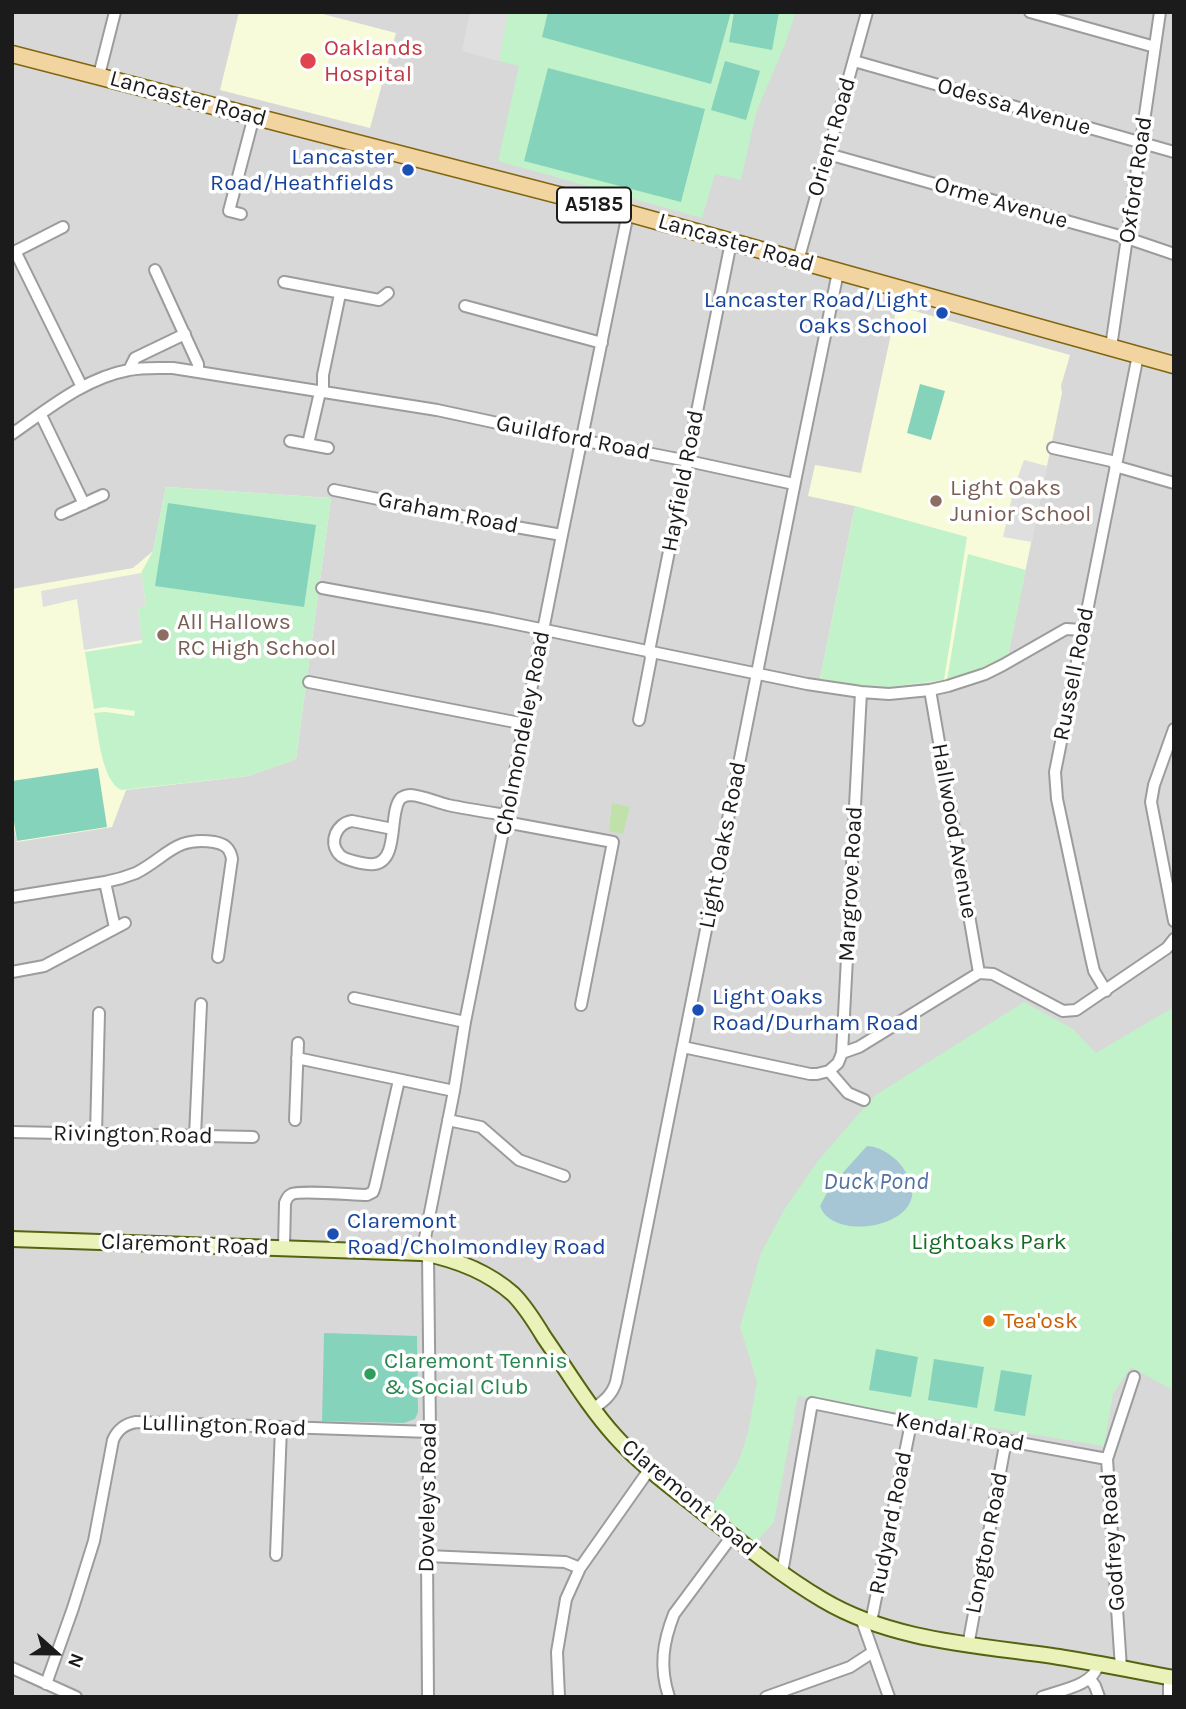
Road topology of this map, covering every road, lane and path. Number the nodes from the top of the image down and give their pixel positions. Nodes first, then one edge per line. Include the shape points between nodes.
1 (115, 12) edge
2 (867, 12) edge
3 (1030, 12) edge
4 (1160, 12) edge
5 (1154, 47) junction
6 (12, 54) edge
7 (853, 61) junction
8 (99, 75) junction
9 (254, 116) junction
10 (1141, 143) junction
11 (1174, 152) edge
12 (828, 154) junction
13 (628, 213) junction
14 (241, 214) dead end
15 (63, 227) dead end
16 (1127, 238) junction
17 (732, 242) junction
18 (13, 252) edge
19 (1174, 254) edge
20 (798, 261) junction
21 (155, 270) dead end
22 (838, 272) junction
23 (284, 282) dead end
24 (340, 293) junction
25 (388, 293) dead end
26 (465, 306) dead end
27 (185, 334) junction
28 (602, 343) junction
29 (1111, 347) junction
30 (1138, 355) junction
31 (1174, 365) edge
32 (129, 370) junction
33 (198, 371) junction
34 (82, 387) junction
35 (322, 392) junction
36 (41, 415) junction
37 (12, 433) edge
38 (581, 440) junction
39 (290, 441) dead end
40 (308, 444) junction
41 (328, 448) dead end
42 (1054, 448) dead end
43 (688, 461) junction
44 (1116, 464) junction
45 (1174, 483) edge
46 (794, 484) junction
47 (334, 490) dead end
48 (103, 495) dead end
49 (84, 503) junction
50 (61, 514) dead end
51 (562, 535) junction
52 (322, 588) dead end
53 (1083, 630) junction
54 (543, 631) junction
55 (649, 651) junction
56 (757, 674) junction
57 (309, 682) dead end
58 (930, 690) junction
59 (861, 692) junction
60 (639, 720) dead end
61 (525, 724) junction
62 (1174, 729) edge
63 (506, 819) junction
64 (394, 829) junction
65 (105, 882) junction
66 (12, 897) edge
67 (1174, 921) edge
68 (1174, 939) edge
69 (218, 957) dead end
70 (12, 972) edge
71 (979, 973) junction
72 (1106, 991) junction
73 (354, 998) dead end
74 (201, 1004) dead end
75 (581, 1006) dead end
76 (99, 1013) dead end
77 (466, 1022) junction
78 (298, 1043) dead end
79 (683, 1047) junction
80 (842, 1053) junction
81 (298, 1058) junction
82 (829, 1071) junction
83 (399, 1080) junction
84 (454, 1091) junction
85 (864, 1100) dead end
86 (295, 1120) dead end
87 (448, 1120) junction
88 (12, 1132) edge
89 (96, 1134) junction
90 (195, 1136) junction
91 (253, 1137) dead end
92 (564, 1176) dead end
93 (12, 1240) edge
94 (284, 1248) junction
95 (425, 1254) junction
96 (1134, 1377) dead end
97 (593, 1409) junction
98 (911, 1423) junction
99 (281, 1428) junction
100 (430, 1432) junction
101 (1006, 1440) junction
102 (1107, 1459) junction
103 (649, 1469) junction
104 (732, 1536) junction
105 (276, 1555) dead end
106 (427, 1556) junction
107 (580, 1568) junction
108 (782, 1573) junction
109 (866, 1620) junction
110 (968, 1646) junction
111 (873, 1652) junction
112 (1098, 1665) junction
113 (12, 1668) edge
114 (1121, 1668) junction
115 (1171, 1678) edge
116 (1090, 1679) junction
117 (46, 1684) junction
118 (76, 1697) edge
119 (428, 1697) edge
120 (559, 1697) edge
121 (669, 1697) edge
122 (766, 1697) edge
123 (889, 1697) edge
124 (1042, 1697) edge
125 (1099, 1697) edge
126 (1170, 1697) edge

1 - 8 street
2 - 7 street, Orient Road
3 - 5 street
4 - 5 street, Oxford Road
5 - 10 street, Oxford Road
6 - 8 main road, Lancaster Road / A5185
7 - 10 street, Odessa Avenue
7 - 12 street, Orient Road
8 - 9 main road, Lancaster Road / A5185
9 - 13 main road, Lancaster Road / A5185
9 - 14 street via 229,211
10 - 11 street, Odessa Avenue
10 - 16 street, Oxford Road
12 - 16 street, Orme Avenue
12 - 20 street, Orient Road
13 - 17 main road, Lancaster Road / A5185
13 - 28 street, Cholmondeley Road
15 - 18 street
16 - 19 street, Orme Avenue
16 - 29 street, Oxford Road
17 - 20 main road, Lancaster Road / A5185
17 - 43 street, Hayfield Road
18 - 34 street
20 - 22 main road, Lancaster Road / A5185
21 - 27 street
22 - 29 main road, Lancaster Road / A5185
22 - 46 street, Light Oaks Road
23 - 24 street
24 - 25 street via 379,300
24 - 35 street
26 - 28 street
27 - 32 street via 135,358
27 - 33 street
28 - 38 street, Cholmondeley Road
29 - 30 main road, Lancaster Road / A5185
30 - 31 main road, Lancaster Road / A5185
30 - 44 street, Russell Road
32 - 33 street, Guildford Road
32 - 34 street
33 - 35 street, Guildford Road
34 - 36 street
35 - 38 street, Guildford Road
35 - 40 street
36 - 37 street
36 - 49 street
38 - 43 street, Guildford Road
38 - 51 street, Cholmondeley Road
39 - 40 street
40 - 41 street
42 - 44 street
43 - 46 street, Guildford Road
43 - 55 street, Hayfield Road
44 - 45 street
44 - 53 street, Russell Road
46 - 56 street, Light Oaks Road
47 - 51 street, Graham Road
48 - 49 street
49 - 50 street
51 - 54 street, Cholmondeley Road
52 - 54 street
53 - 58 street via 1066,629 985,674
53 - 72 street, Russell Road via 1056,762 1056,790 1094,971
54 - 55 street
54 - 61 street, Cholmondeley Road
55 - 56 street
55 - 60 street, Hayfield Road
56 - 59 street
56 - 79 street, Light Oaks Road
57 - 61 street
58 - 59 street
58 - 71 street, Hallwood Avenue
59 - 80 street, Margrove Road
61 - 63 street, Cholmondeley Road
62 - 67 street via 1151,802
63 - 64 street via 409,795 398,804
63 - 75 street via 613,842
63 - 77 street, Cholmondeley Road
64 - 64 street via 385,859 376,864 345,859 334,843 338,828 346,822
65 - 66 street
65 - 69 street via 132,874 187,842 225,845 232,859
65 - 70 street via 120,925 44,966
68 - 72 street
71 - 72 street via 993,974 1067,1012
71 - 80 street
73 - 77 street
74 - 90 street
76 - 89 street
77 - 84 street, Cholmondeley Road
78 - 81 street
79 - 82 street via 810,1074
79 - 97 street, Light Oaks Road via 617,1382 607,1399
80 - 82 street
81 - 83 street
81 - 86 street
82 - 85 street via 848,1093
83 - 84 street
83 - 94 street via 373,1192 288,1196
84 - 87 street, Cholmondeley Road
87 - 92 street via 481,1127 519,1160
87 - 95 street, Cholmondeley Road
88 - 89 street, Rivington Road
89 - 90 street, Rivington Road
90 - 91 street, Rivington Road
93 - 94 main road, Claremont Road
94 - 95 main road, Claremont Road
95 - 97 main road, Claremont Road via 481,1273 512,1294
95 - 100 street, Doveleys Road
96 - 102 street, Godfrey Road
97 - 103 main road, Claremont Road
98 - 101 street, Kendal Road
98 - 108 street, Kendal Road via 812,1403
98 - 109 street, Rudyard Road
99 - 100 street, Lullington Road
99 - 105 street
99 - 117 street, Lullington Road via 136,1422 120,1429 111,1446 87,1564
100 - 106 street, Doveleys Road
101 - 102 street, Kendal Road
101 - 110 street, Longton Road
102 - 114 street, Godfrey Road
103 - 104 main road, Claremont Road
103 - 107 street
104 - 108 main road, Claremont Road
104 - 121 street via 669,1626 663,1667
106 - 107 street via 565,1562
106 - 119 street, Doveleys Road
107 - 120 street via 566,1599 558,1640
108 - 109 main road, Claremont Road
109 - 110 main road, Claremont Road
109 - 111 street
110 - 112 main road, Claremont Road
111 - 122 street via 850,1667
111 - 123 street
112 - 114 main road, Claremont Road
112 - 116 street
113 - 117 street
114 - 115 main road, Claremont Road
115 - 126 street
116 - 124 street
116 - 125 street
117 - 118 street

